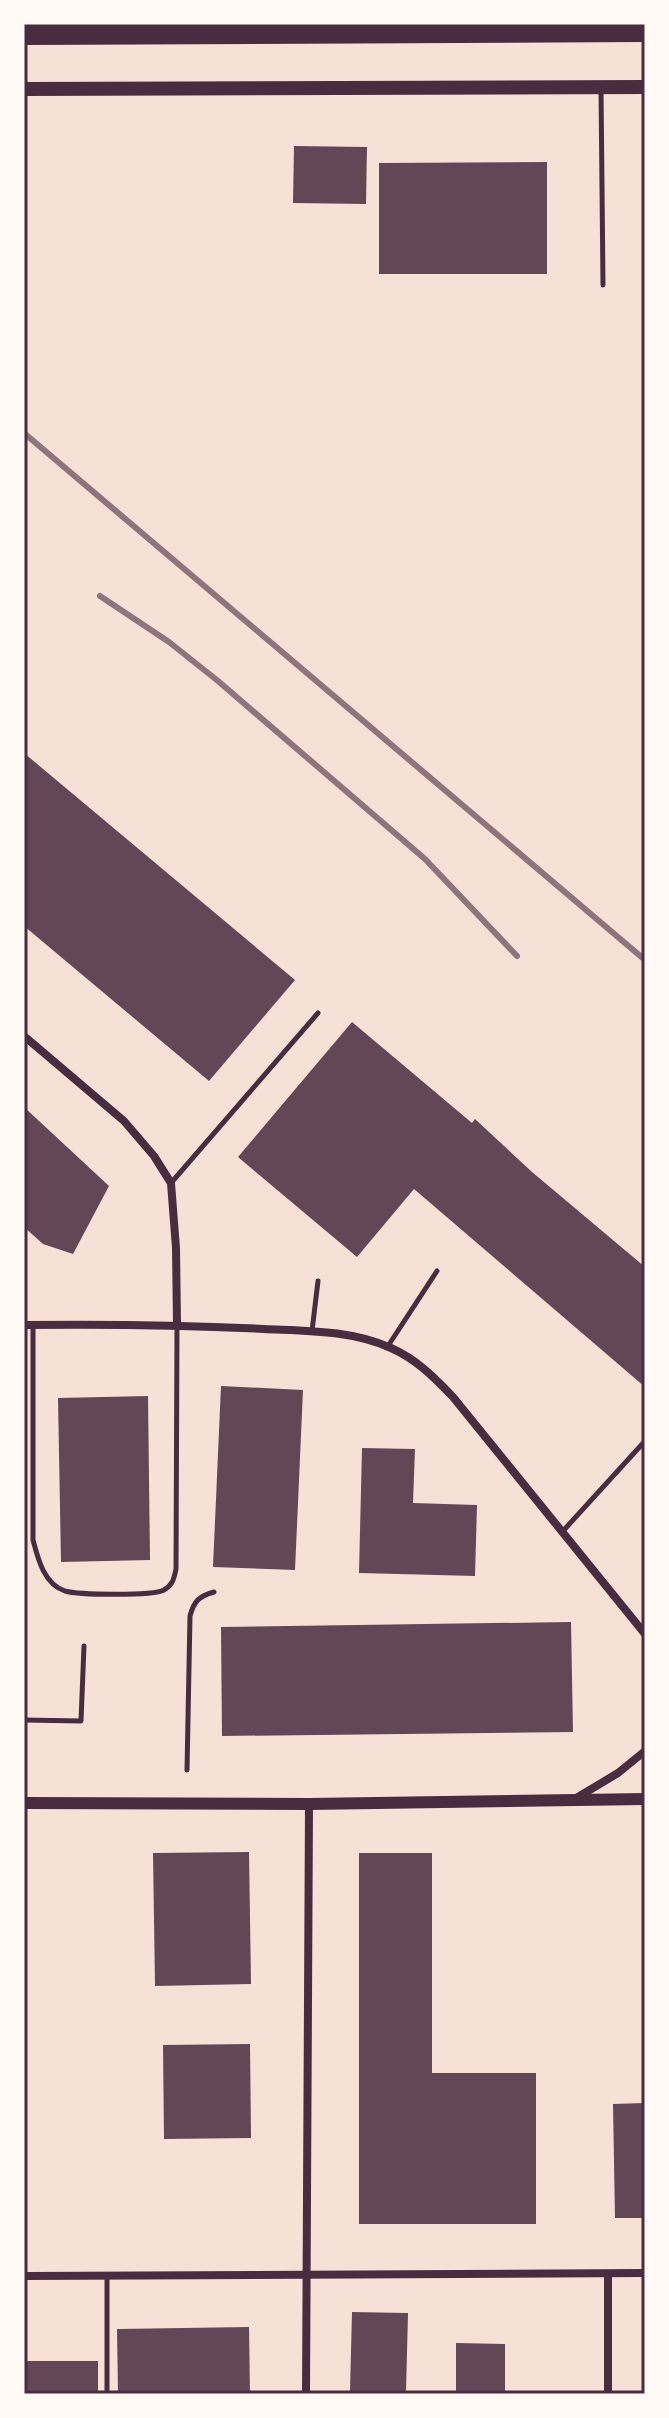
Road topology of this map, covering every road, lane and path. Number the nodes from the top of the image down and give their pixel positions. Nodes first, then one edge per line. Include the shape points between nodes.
1 (645, 33) edge
2 (24, 36) edge
3 (601, 87) junction
4 (645, 87) edge
5 (24, 89) edge
6 (603, 285) dead end
7 (318, 1013) dead end
8 (24, 1036) edge
9 (171, 1183) junction
10 (437, 1271) dead end
11 (318, 1281) dead end
12 (177, 1324) junction
13 (29, 1325) edge
14 (312, 1331) junction
15 (388, 1346) junction
16 (645, 1441) edge
17 (562, 1531) junction
18 (214, 1592) dead end
19 (645, 1634) edge
20 (84, 1646) dead end
21 (24, 1720) edge
22 (645, 1751) edge
23 (187, 1770) dead end
24 (645, 1799) edge
25 (572, 1800) junction
26 (24, 1803) edge
27 (309, 1804) junction
28 (645, 2273) edge
29 (608, 2274) junction
30 (307, 2275) junction
31 (24, 2276) edge
32 (107, 2276) junction
33 (107, 2394) edge
34 (306, 2394) edge
35 (608, 2394) edge

1 - 2 highway
3 - 4 main road
3 - 5 main road
3 - 6 lane
7 - 9 lane
8 - 9 street via 124,1121
9 - 12 street
10 - 15 lane
11 - 14 lane
12 - 13 street
12 - 13 lane via 176,1569 172,1584 148,1595 64,1591 39,1565 33,1540
12 - 14 street
14 - 15 street
15 - 17 street via 428,1371 453,1397
16 - 17 lane
17 - 19 street
18 - 23 lane via 202,1595 190,1616
20 - 21 lane via 81,1721
22 - 25 street
24 - 25 street
25 - 27 street
26 - 27 street
27 - 30 street
28 - 29 street
29 - 30 street
29 - 35 street
30 - 32 street
30 - 34 street
31 - 32 street
32 - 33 lane

